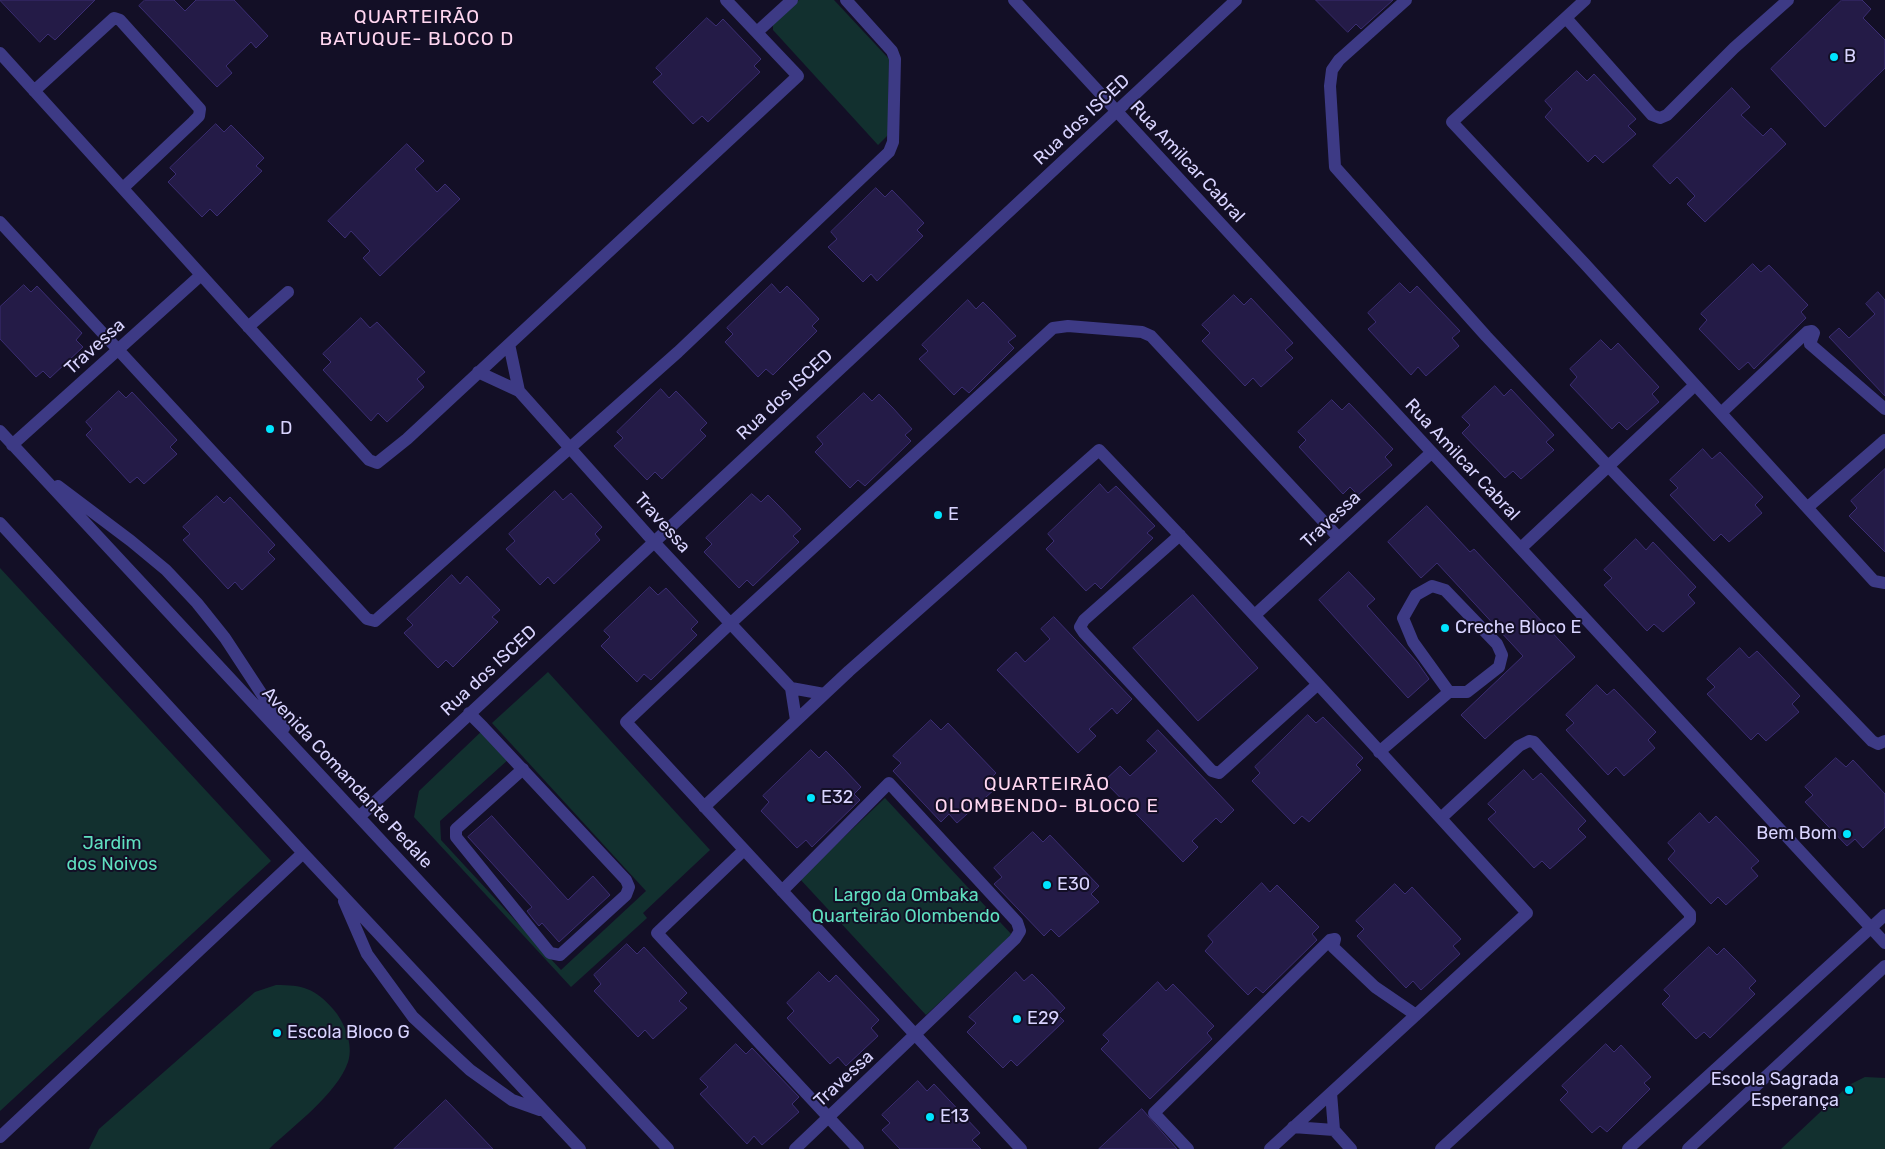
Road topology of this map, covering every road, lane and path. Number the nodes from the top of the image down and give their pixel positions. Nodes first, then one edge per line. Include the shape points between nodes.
1 (726, 0) edge
2 (792, 0) edge
3 (846, 0) edge
4 (1014, 0) edge
5 (1236, 0) edge
6 (1406, 0) edge
7 (1585, 0) edge
8 (1788, 0) edge
9 (1566, 18) junction
10 (757, 32) junction
11 (0, 52) edge
12 (34, 90) junction
13 (1116, 111) junction
14 (123, 188) junction
15 (0, 222) edge
16 (201, 275) junction
17 (288, 292) dead end
18 (248, 327) junction
19 (509, 344) junction
20 (118, 350) junction
21 (478, 372) junction
22 (1695, 385) junction
23 (519, 391) junction
24 (1885, 409) edge
25 (1721, 413) junction
26 (0, 431) edge
27 (1885, 440) edge
28 (12, 445) junction
29 (569, 447) junction
30 (1431, 453) junction
31 (1608, 466) junction
32 (41, 474) junction
33 (1808, 507) junction
34 (0, 523) edge
35 (1180, 535) junction
36 (1338, 537) junction
37 (654, 542) junction
38 (1522, 548) junction
39 (1885, 583) edge
40 (1256, 614) junction
41 (731, 623) junction
42 (1317, 685) junction
43 (791, 688) junction
44 (1449, 692) junction
45 (824, 694) junction
46 (470, 713) junction
47 (796, 720) junction
48 (1885, 741) edge
49 (298, 752) junction
50 (1379, 752) junction
51 (522, 769) junction
52 (704, 807) junction
53 (359, 817) junction
54 (1441, 818) junction
55 (744, 850) junction
56 (303, 853) junction
57 (782, 891) junction
58 (340, 892) junction
59 (1885, 915) edge
60 (1871, 928) junction
61 (1885, 943) edge
62 (1885, 966) edge
63 (1416, 1015) junction
64 (916, 1036) junction
65 (1331, 1093) junction
66 (543, 1111) junction
67 (828, 1118) junction
68 (1293, 1127) junction
69 (1334, 1130) junction
70 (0, 1138) edge
71 (580, 1149) edge
72 (668, 1149) edge
73 (795, 1149) edge
74 (858, 1149) edge
75 (1021, 1149) edge
76 (1188, 1149) edge
77 (1270, 1149) edge
78 (1351, 1149) edge
79 (1441, 1149) edge
80 (1628, 1149) edge
81 (1688, 1149) edge

1 - 10 street
2 - 10 street
3 - 29 street via 895,59 893,142 889,152 678,352
4 - 13 street, Rua Amilcar Cabral
5 - 13 street, Rua dos ISCED
6 - 31 street via 1332,70 1334,167
7 - 9 street
8 - 9 street via 1667,115 1660,118 1652,115
9 - 22 street via 1452,122
10 - 19 street via 798,76
11 - 12 street
12 - 14 street
12 - 14 street via 114,18 120,20 180,86 200,109 199,116
13 - 30 street, Rua Amilcar Cabral
13 - 37 street, Rua dos ISCED
14 - 16 street
15 - 20 street
16 - 18 street
16 - 20 street, Travessa
17 - 18 street
18 - 21 street via 369,460 377,463
19 - 21 street
19 - 23 street, Travessa
20 - 28 street, Travessa
20 - 29 street via 367,619 375,621
21 - 23 street
22 - 25 street
22 - 31 street
23 - 29 street, Travessa
24 - 25 street via 1810,344 1812,331 1807,332
25 - 33 street
26 - 28 street, Avenida Comandante Pedale
27 - 33 street
28 - 32 street, Avenida Comandante Pedale
29 - 37 street, Travessa
30 - 36 street, Travessa
30 - 38 street, Rua Amilcar Cabral
31 - 38 street
31 - 48 street via 1872,741 1878,744
32 - 49 street, Avenida Comandante Pedale
32 - 49 street via 131,541 198,603
33 - 39 street via 1874,581
34 - 56 street
35 - 40 street
35 - 42 street via 1084,620 1080,627 1084,633 1212,771 1219,773
35 - 45 street via 1099,450
36 - 40 street, Travessa
36 - 41 street via 1151,336 1142,332 1068,326 1053,328
37 - 41 street, Travessa
37 - 46 street, Rua dos ISCED
38 - 60 street, Rua Amilcar Cabral
40 - 42 street
41 - 43 street, Travessa
41 - 52 street via 626,722
42 - 50 street
43 - 45 street
43 - 47 street
44 - 44 street via 1413,642 1403,618 1416,595 1432,586 1445,590 1497,644 1502,655 1499,667 1467,692
44 - 50 street
45 - 47 street
46 - 51 street
46 - 53 street, Rua dos ISCED
47 - 52 street
49 - 53 street, Avenida Comandante Pedale
50 - 54 street
51 - 51 street via 629,887 626,895 560,955 550,953 456,837 456,829
52 - 55 street
53 - 72 street, Avenida Comandante Pedale
54 - 63 street via 1527,913
54 - 79 street via 1519,746 1534,742 1690,914 1690,920
55 - 57 street
55 - 67 street via 657,933
56 - 58 street
56 - 70 street
57 - 64 street
57 - 64 street, Travessa via 889,783 1017,922 1020,931
58 - 66 street
58 - 66 street via 367,954 413,1017 470,1070 512,1100
59 - 60 street
60 - 61 street, Rua Amilcar Cabral
60 - 80 street
62 - 81 street
63 - 65 street
63 - 76 street via 1375,987 1333,947 1335,939 1330,940 1154,1113
64 - 67 street, Travessa
64 - 75 street
65 - 68 street
65 - 69 street
66 - 71 street
67 - 73 street, Travessa
67 - 74 street
68 - 69 street
68 - 77 street
69 - 78 street

